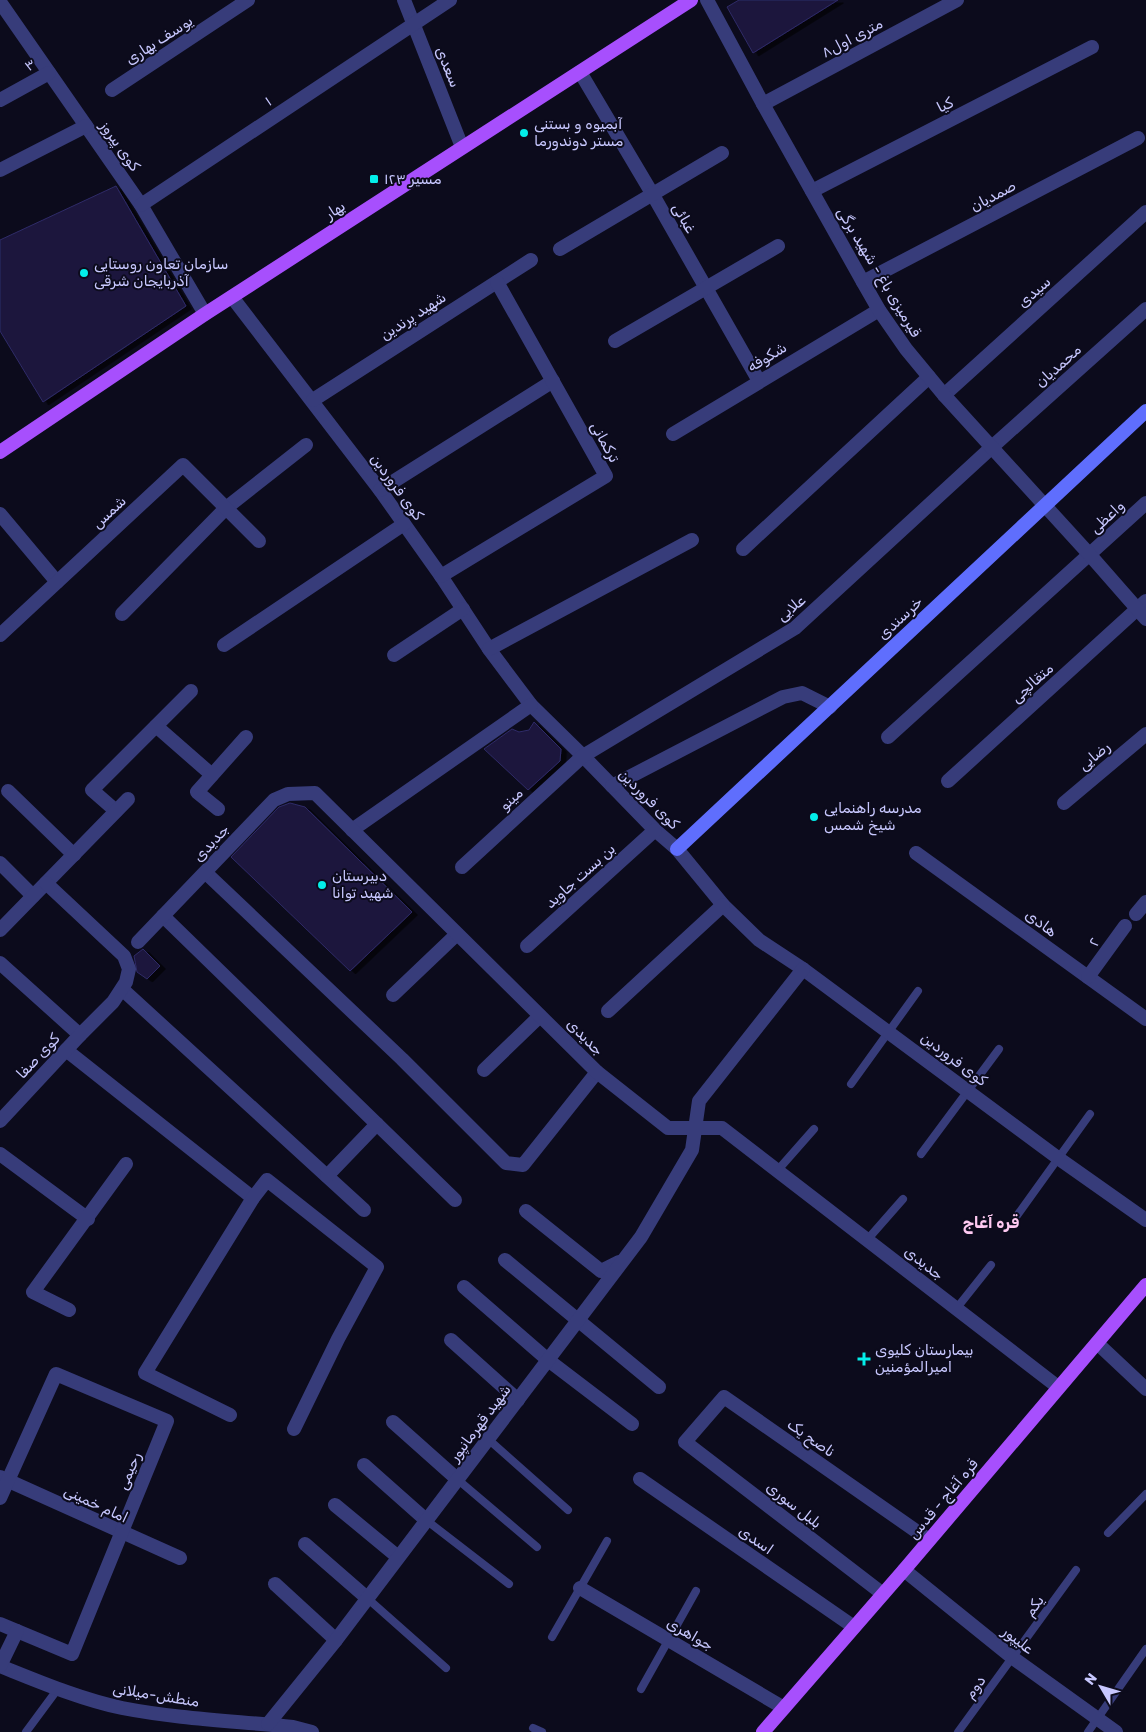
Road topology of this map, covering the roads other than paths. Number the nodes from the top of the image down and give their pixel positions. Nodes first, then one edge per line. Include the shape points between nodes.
1 (248, 0) edge
2 (404, 0) edge
3 (450, 0) edge
4 (691, 0) edge
5 (708, 0) edge
6 (957, 0) edge
7 (0, 2) edge
8 (413, 24) junction
9 (1092, 47) dead end
10 (580, 72) junction
11 (49, 74) junction
12 (112, 90) dead end
13 (0, 100) edge
14 (763, 104) junction
15 (86, 126) junction
16 (1138, 138) dead end
17 (462, 147) junction
18 (722, 153) dead end
19 (0, 170) edge
20 (812, 191) junction
21 (653, 195) junction
22 (141, 205) junction
23 (1146, 212) edge
24 (778, 246) dead end
25 (560, 249) dead end
26 (531, 260) dead end
27 (497, 282) junction
28 (863, 282) junction
29 (706, 287) junction
30 (232, 298) junction
31 (1146, 309) edge
32 (879, 310) junction
33 (205, 314) junction
34 (615, 341) dead end
35 (929, 377) junction
36 (553, 381) junction
37 (759, 381) junction
38 (944, 395) junction
39 (313, 400) junction
40 (1146, 411) edge
41 (673, 434) dead end
42 (306, 445) dead end
43 (992, 447) junction
44 (0, 452) edge
45 (380, 490) junction
46 (1146, 503) edge
47 (1044, 506) junction
48 (226, 508) junction
49 (0, 514) edge
50 (404, 524) junction
51 (692, 540) dead end
52 (259, 541) dead end
53 (743, 549) dead end
54 (1090, 555) junction
55 (441, 576) junction
56 (57, 582) junction
57 (463, 610) junction
58 (1143, 610) edge
59 (122, 614) dead end
60 (0, 635) edge
61 (224, 644) dead end
62 (489, 650) junction
63 (394, 655) dead end
64 (190, 691) dead end
65 (531, 705) junction
66 (830, 706) junction
67 (156, 726) junction
68 (1146, 734) edge
69 (246, 737) dead end
70 (888, 737) dead end
71 (583, 756) junction
72 (212, 775) junction
73 (948, 781) dead end
74 (612, 786) junction
75 (8, 791) dead end
76 (128, 799) dead end
77 (1064, 803) dead end
78 (218, 809) dead end
79 (116, 812) junction
80 (352, 830) junction
81 (655, 830) junction
82 (677, 849) junction
83 (916, 853) dead end
84 (74, 855) junction
85 (0, 864) edge
86 (462, 867) dead end
87 (206, 873) junction
88 (46, 883) junction
89 (33, 896) junction
90 (1146, 902) edge
91 (723, 905) junction
92 (1136, 914) dead end
93 (163, 916) junction
94 (1125, 926) dead end
95 (0, 930) edge
96 (457, 934) junction
97 (527, 946) dead end
98 (124, 956) junction
99 (1, 967) edge
100 (803, 968) junction
101 (1088, 977) junction
102 (122, 989) junction
103 (918, 990) dead end
104 (393, 995) dead end
105 (608, 1011) dead end
106 (540, 1016) junction
107 (1146, 1019) edge
108 (889, 1031) junction
109 (80, 1035) junction
110 (999, 1049) dead end
111 (66, 1050) junction
112 (484, 1070) dead end
113 (597, 1072) junction
114 (851, 1084) dead end
115 (968, 1090) junction
116 (1090, 1114) dead end
117 (0, 1121) edge
118 (377, 1124) junction
119 (695, 1128) junction
120 (814, 1130) dead end
121 (0, 1154) edge
122 (921, 1154) dead end
123 (1058, 1158) junction
124 (126, 1164) dead end
125 (777, 1171) junction
126 (327, 1176) junction
127 (253, 1198) junction
128 (903, 1199) dead end
129 (454, 1200) dead end
130 (364, 1210) dead end
131 (526, 1211) dead end
132 (88, 1218) junction
133 (1016, 1218) dead end
134 (1146, 1220) edge
135 (866, 1240) junction
136 (505, 1260) dead end
137 (624, 1260) junction
138 (991, 1265) dead end
139 (1146, 1285) edge
140 (464, 1287) dead end
141 (956, 1309) junction
142 (69, 1310) dead end
143 (578, 1320) junction
144 (451, 1340) dead end
145 (1097, 1343) junction
146 (548, 1360) junction
147 (659, 1387) dead end
148 (1058, 1387) junction
149 (1146, 1389) edge
150 (518, 1400) junction
151 (230, 1414) dead end
152 (394, 1422) dead end
153 (632, 1424) dead end
154 (294, 1429) dead end
155 (488, 1439) junction
156 (686, 1442) joint
157 (364, 1465) dead end
158 (3, 1479) edge
159 (457, 1479) junction
160 (640, 1479) dead end
161 (1146, 1494) edge
162 (0, 1498) edge
163 (335, 1505) dead end
164 (568, 1510) dead end
165 (426, 1520) junction
166 (1108, 1532) dead end
167 (120, 1533) junction
168 (929, 1540) junction
169 (607, 1541) dead end
170 (305, 1544) dead end
171 (537, 1548) dead end
172 (398, 1557) junction
173 (180, 1558) dead end
174 (904, 1570) junction
175 (1076, 1570) dead end
176 (275, 1584) dead end
177 (508, 1584) dead end
178 (580, 1588) junction
179 (696, 1591) dead end
180 (883, 1594) junction
181 (367, 1598) junction
182 (0, 1624) edge
183 (854, 1627) junction
184 (17, 1631) junction
185 (552, 1637) dead end
186 (336, 1640) junction
187 (668, 1640) junction
188 (1146, 1649) edge
189 (1013, 1658) junction
190 (0, 1666) edge
191 (446, 1668) dead end
192 (641, 1689) dead end
193 (57, 1690) junction
194 (784, 1708) junction
195 (1098, 1719) junction
196 (268, 1724) junction
197 (533, 1728) dead end
198 (292, 1729) edge
199 (26, 1732) edge
200 (312, 1732) edge
201 (542, 1732) edge
202 (763, 1732) edge
203 (958, 1732) edge
204 (1088, 1732) edge
205 (1116, 1732) edge

1 - 12 street, یوسف بهاری
2 - 8 street, سعدی
3 - 8 street, ۱
4 - 10 main road, بهار
5 - 14 street, قیرمیزی باغ - شهید برگی
6 - 14 street, ۸متری اول
7 - 11 street, کوی پیروز
8 - 17 street, سعدی
8 - 22 street, ۱
9 - 20 street, کیا
10 - 17 main road, بهار
10 - 21 street, غبائی
11 - 13 street, ۳
11 - 15 street, کوی پیروز
14 - 20 street, قیرمیزی باغ - شهید برگی
15 - 19 street
15 - 22 street, کوی پیروز
16 - 28 street, صمدیان
17 - 30 main road, بهار
18 - 21 street
20 - 28 street, قیرمیزی باغ - شهید برگی
21 - 25 street
21 - 29 street, غبائی
22 - 33 street, کوی پیروز
23 - 38 street, سیدی
24 - 29 street
26 - 27 street, شهید پرندین
27 - 36 street, ترکمانی
27 - 39 street, شهید پرندین
28 - 32 street, قیرمیزی باغ - شهید برگی
29 - 34 street
29 - 37 street, غبائی
30 - 33 main road, بهار
30 - 39 street, کوی فروردین
31 - 43 street, محمدیان
32 - 35 street, قیرمیزی باغ - شهید برگی
32 - 37 street, شکوفه
33 - 44 main road, بهار
35 - 38 street, قیرمیزی باغ - شهید برگی
35 - 53 street
36 - 45 street
36 - 55 street, ترکمانی via 606,476
37 - 41 street, شکوفه
38 - 43 street, قیرمیزی باغ - شهید برگی
39 - 45 street, کوی فروردین
40 - 47 main road, خرسندی
42 - 48 street
43 - 47 street, قیرمیزی باغ - شهید برگی
43 - 71 street, علایی via 795,628
45 - 50 street, کوی فروردین
46 - 54 street, واعظی
47 - 54 street, قیرمیزی باغ - شهید برگی
47 - 66 main road, خرسندی
48 - 52 street
48 - 56 street, شمس via 183,465
48 - 59 street
49 - 56 street
50 - 55 street, کوی فروردین
50 - 61 street
51 - 62 street
54 - 58 street, قیرمیزی باغ - شهید برگی
54 - 70 street, واعظی
55 - 57 street, کوی فروردین
56 - 60 street, شمس
57 - 62 street, کوی فروردین
57 - 63 street
58 - 73 street, متقالچی
62 - 65 street, کوی فروردین
64 - 67 street
65 - 71 street, کوی فروردین
65 - 80 street
66 - 74 street via 802,693 783,697
66 - 82 main road, خرسندی
67 - 72 street
67 - 79 street via 92,790
68 - 77 street, رضایی
69 - 72 street
71 - 74 street, کوی فروردین
71 - 86 street, مینو
72 - 78 street via 197,792
74 - 81 street, کوی فروردین
75 - 84 street
76 - 79 street
79 - 84 street
80 - 87 street, جدیدی via 315,794 288,794 274,800
80 - 96 street, جدیدی
81 - 82 street, کوی فروردین
81 - 97 street, بن بست جاوید
82 - 91 street, کوی فروردین
83 - 101 street, هادی
84 - 88 street
85 - 89 street
87 - 93 street, جدیدی
87 - 113 street via 506,1163 523,1166
88 - 89 street
88 - 98 street
89 - 95 street
90 - 92 street
91 - 100 street, کوی فروردین via 759,940
91 - 105 street
93 - 98 street, جدیدی
93 - 118 street
94 - 101 street, ۲
96 - 104 street
96 - 106 street, جدیدی
98 - 102 street via 129,969
99 - 109 street, کوی صفا
100 - 108 street, کوی فروردین
100 - 119 street, شهید قهرمانپور via 699,1101
101 - 107 street, هادی
102 - 109 street, کوی صفا
102 - 126 street
103 - 108 lane
106 - 112 street
106 - 113 street, جدیدی
108 - 114 lane
108 - 115 street, کوی فروردین
109 - 111 street, کوی صفا
110 - 115 lane
111 - 117 street, کوی صفا
111 - 127 street
113 - 119 street, جدیدی via 668,1128
115 - 122 lane
115 - 123 street, کوی فروردین
116 - 123 lane
118 - 126 street
118 - 129 street
119 - 125 street, جدیدی via 722,1128
119 - 137 street, شهید قهرمانپور via 692,1150
120 - 125 lane
121 - 132 street
123 - 133 lane
123 - 134 street, کوی فروردین
124 - 132 street
125 - 135 street, جدیدی
126 - 130 street
127 - 151 street via 145,1373
127 - 154 street via 267,1180 377,1267
128 - 135 lane
131 - 137 street via 601,1271
132 - 142 street via 33,1292
135 - 141 street, جدیدی
136 - 143 street
137 - 143 street, شهید قهرمانپور
138 - 141 lane
139 - 145 main road, قره آغاج - قدس
140 - 146 street
141 - 148 street, جدیدی
143 - 146 street, شهید قهرمانپور
143 - 147 street
144 - 150 street
145 - 148 main road, قره آغاج - قدس
145 - 149 street
146 - 150 street, شهید قهرمانپور
146 - 153 street
148 - 168 main road, قره آغاج - قدس
150 - 155 street, شهید قهرمانپور
152 - 159 street
155 - 159 street, شهید قهرمانپور
155 - 164 lane
156 - 168 street, ناصح یک via 724,1397
156 - 180 street, بلبل سوری
157 - 165 street
158 - 162 street
158 - 167 street, امام خمینی
158 - 167 street, رحیمی via 14,1470 56,1374 167,1421
159 - 165 street, شهید قهرمانپور
159 - 171 lane
160 - 183 street, اسدی
161 - 166 lane
163 - 172 street
165 - 172 street, شهید قهرمانپور
165 - 177 lane
167 - 173 street, امام خمینی
167 - 184 street, رحیمی via 72,1654
168 - 174 main road, قره آغاج - قدس
169 - 178 lane
170 - 181 street
172 - 181 street, شهید قهرمانپور
174 - 180 main road, قره آغاج - قدس
174 - 189 street, علیپور
175 - 189 lane, یکم
176 - 186 street
178 - 185 lane
178 - 187 street, جواهری
179 - 187 lane
180 - 183 main road, قره آغاج - قدس
181 - 186 street, شهید قهرمانپور
181 - 191 lane
182 - 184 street
183 - 194 main road, قره آغاج - قدس
184 - 190 street
186 - 196 street, شهید قهرمانپور
187 - 192 lane
187 - 194 street, جواهری
188 - 195 lane
189 - 195 street, علیپور
189 - 203 lane, دوم
190 - 193 street, منطش-میلانی
193 - 196 street, منطش-میلانی via 121,1708 171,1716
193 - 199 lane
194 - 202 main road, قره آغاج - قدس
195 - 204 lane
195 - 205 street, علیپور
196 - 198 street, منطش-میلانی
197 - 201 lane
198 - 200 street, منطش-میلانی

